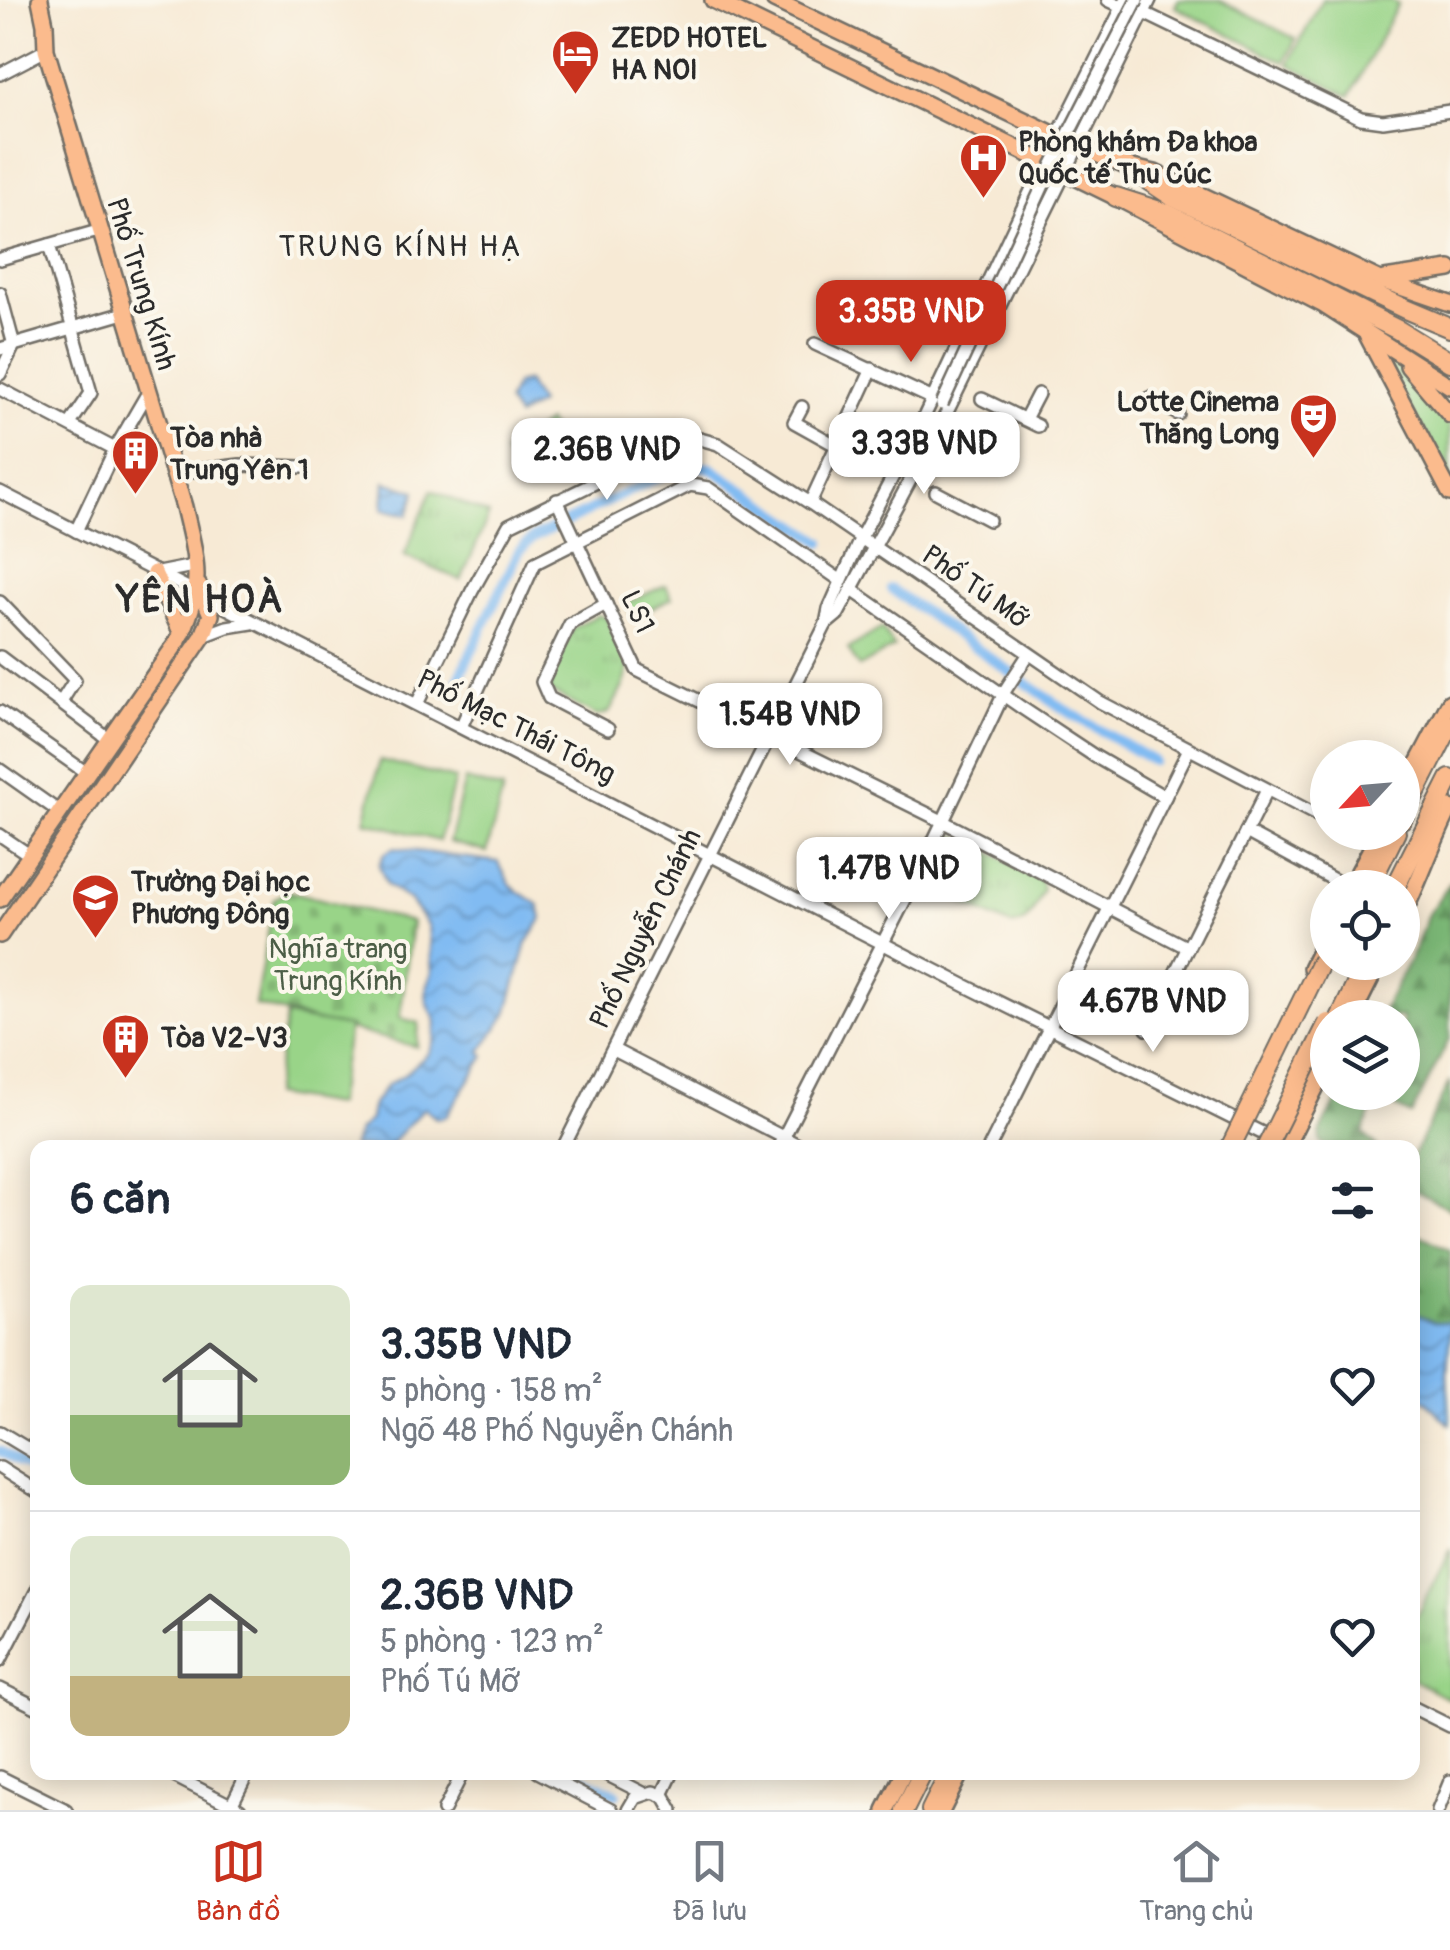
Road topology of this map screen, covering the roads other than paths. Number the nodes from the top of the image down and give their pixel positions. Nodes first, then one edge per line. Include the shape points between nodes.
1 (40, 0) edge
2 (713, 0) edge
3 (774, 0) edge
4 (1108, 0) edge
5 (1137, 0) edge
6 (1150, 0) edge
7 (1124, 4) edge
8 (1144, 13) junction
9 (46, 50) junction
10 (895, 60) junction
11 (0, 74) edge
12 (882, 84) junction
13 (1079, 96) junction
14 (1098, 109) junction
15 (1450, 111) edge
16 (1058, 136) junction
17 (1078, 146) junction
18 (1044, 164) junction
19 (1128, 167) junction
20 (1064, 174) junction
21 (1116, 197) junction
22 (1022, 208) junction
23 (1038, 224) junction
24 (98, 231) junction
25 (49, 245) junction
26 (0, 259) edge
27 (1450, 269) edge
28 (1380, 280) junction
29 (0, 293) edge
30 (1449, 303) edge
31 (124, 312) junction
32 (72, 328) junction
33 (1450, 328) edge
34 (1365, 332) junction
35 (815, 344) dead end
36 (14, 345) junction
37 (1392, 349) junction
38 (0, 350) edge
39 (1450, 362) edge
40 (872, 370) junction
41 (0, 374) edge
42 (1450, 386) edge
43 (0, 388) edge
44 (148, 394) junction
45 (1038, 394) dead end
46 (1150, 398) dead end
47 (982, 399) dead end
48 (936, 401) junction
49 (802, 407) dead end
50 (1178, 414) dead end
51 (1450, 416) edge
52 (1025, 420) junction
53 (70, 424) junction
54 (1038, 426) dead end
55 (936, 428) junction
56 (837, 446) junction
57 (115, 449) junction
58 (303, 467) dead end
59 (173, 472) junction
60 (0, 492) edge
61 (936, 492) dead end
62 (1450, 492) edge
63 (810, 502) junction
64 (560, 506) junction
65 (989, 520) dead end
66 (76, 531) junction
67 (574, 537) junction
68 (861, 537) junction
69 (874, 547) junction
70 (196, 561) junction
71 (154, 573) junction
72 (840, 580) junction
73 (852, 590) junction
74 (199, 592) junction
75 (0, 602) edge
76 (606, 604) junction
77 (252, 623) junction
78 (826, 624) junction
79 (182, 634) junction
80 (203, 636) junction
81 (0, 657) edge
82 (1025, 659) junction
83 (1005, 692) junction
84 (61, 702) junction
85 (1450, 702) edge
86 (416, 704) junction
87 (0, 712) edge
88 (1450, 725) edge
89 (461, 727) junction
90 (608, 729) dead end
91 (771, 737) junction
92 (111, 740) junction
93 (1189, 749) junction
94 (1420, 759) edge
95 (0, 770) edge
96 (88, 774) junction
97 (1450, 778) edge
98 (1420, 784) edge
99 (1267, 790) junction
100 (1165, 796) junction
101 (1450, 808) edge
102 (1310, 812) edge
103 (61, 813) junction
104 (942, 820) junction
105 (1246, 832) junction
106 (1438, 832) junction
107 (0, 835) edge
108 (710, 855) junction
109 (31, 856) junction
110 (1318, 870) edge
111 (1404, 870) edge
112 (1414, 870) edge
113 (1420, 882) edge
114 (0, 900) edge
115 (1108, 907) junction
116 (0, 934) edge
117 (883, 942) junction
118 (1186, 947) junction
119 (1310, 971) edge
120 (1315, 980) edge
121 (1316, 980) edge
122 (1050, 1026) junction
123 (1148, 1028) dead end
124 (614, 1050) junction
125 (1310, 1059) edge
126 (1310, 1083) edge
127 (1310, 1096) edge
128 (1238, 1120) junction
129 (567, 1140) edge
130 (777, 1140) edge
131 (782, 1140) edge
132 (993, 1140) edge
133 (1230, 1140) edge
134 (1231, 1140) edge
135 (1243, 1140) edge
136 (1270, 1140) edge
137 (1271, 1140) edge
138 (1285, 1140) edge
139 (1286, 1140) edge
140 (0, 1432) edge
141 (30, 1450) edge
142 (0, 1468) edge
143 (30, 1487) edge
144 (30, 1603) edge
145 (0, 1661) edge
146 (0, 1688) edge
147 (30, 1704) edge
148 (1420, 1711) edge
149 (1450, 1726) edge
150 (1, 1780) edge
151 (181, 1780) edge
152 (245, 1780) edge
153 (459, 1780) edge
154 (553, 1780) edge
155 (618, 1780) edge
156 (670, 1780) edge
157 (900, 1780) edge
158 (919, 1780) edge
159 (946, 1780) edge
160 (957, 1780) edge
161 (1450, 1781) edge
162 (643, 1793) junction
163 (662, 1795) junction
164 (42, 1805) edge
165 (233, 1808) edge
166 (66, 1810) edge
167 (444, 1810) edge
168 (611, 1810) edge
169 (628, 1810) edge
170 (673, 1810) edge
171 (885, 1810) edge
172 (904, 1810) edge
173 (931, 1810) edge
174 (942, 1810) edge
175 (1438, 1810) edge

1 - 9 main road, Phố Trung Kính
2 - 12 main road
3 - 10 main road
4 - 7 street
5 - 48 street, bridge
6 - 8 street, Phố Nguyễn Chánh
7 - 13 street
8 - 14 street, Phố Nguyễn Chánh
8 - 15 street via 1361,118 1384,122
9 - 11 street
9 - 24 main road, Phố Trung Kính
10 - 12 main road
10 - 16 main road
12 - 18 main road
13 - 14 street via 1081,112
13 - 16 street
14 - 17 street, Phố Nguyễn Chánh
16 - 17 main road
16 - 18 street
17 - 19 main road
17 - 20 street, Phố Nguyễn Chánh
18 - 20 main road
18 - 22 street
19 - 28 main road via 1154,173
19 - 33 highway via 1173,197
20 - 21 main road
20 - 23 street, Phố Nguyễn Chánh
21 - 34 main road
21 - 39 highway via 1166,214
22 - 23 street via 1035,206
22 - 48 street
23 - 55 street, Phố Nguyễn Chánh
24 - 25 street
24 - 31 main road, Phố Trung Kính
25 - 26 street
25 - 32 street
27 - 28 main road
28 - 30 main road
29 - 36 street
31 - 32 street
31 - 44 main road, Phố Trung Kính
32 - 36 street
32 - 53 street via 91,393
34 - 37 main road
34 - 62 main road
35 - 40 street
36 - 38 street
36 - 41 street
37 - 42 main road
37 - 51 main road
40 - 48 street
40 - 56 street
43 - 53 street
44 - 57 street
44 - 59 main road, Phố Trung Kính
45 - 52 street
46 - 50 street
47 - 52 street
48 - 55 street
48 - 68 street, Phố Nguyễn Chánh
49 - 56 street via 794,422
52 - 54 street
53 - 57 street
55 - 69 street, Phố Nguyễn Chánh
56 - 63 street
57 - 66 street
58 - 59 street
59 - 70 main road, Phố Trung Kính
60 - 66 street, Phố Mạc Thái Tông
61 - 65 street
63 - 64 street, Phố Tú Mỡ via 700,439 666,446
63 - 68 street, Phố Tú Mỡ
64 - 67 street, LS1
64 - 86 street, Phố Tú Mỡ via 517,520 503,532
66 - 71 street, Phố Mạc Thái Tông
67 - 72 street via 699,484
67 - 76 street, LS1
67 - 89 street via 533,566
68 - 69 street, Phố Tú Mỡ
68 - 72 street, Phố Nguyễn Chánh
69 - 73 street, Phố Nguyễn Chánh
69 - 82 street, Phố Tú Mỡ
70 - 71 street
70 - 74 main road, Phố Trung Kính
71 - 74 street, Phố Mạc Thái Tông
71 - 79 main road
72 - 78 street, Phố Nguyễn Chánh
73 - 78 street, Phố Nguyễn Chánh
73 - 83 street
74 - 77 street, Phố Mạc Thái Tông
74 - 79 main road, Phố Trung Kính
74 - 80 main road, Phố Trung Kính via 211,615
75 - 84 street via 75,680
76 - 90 street via 570,624 542,682 549,698
76 - 91 street, LS1 via 637,670
77 - 80 street
77 - 86 street, Phố Mạc Thái Tông
78 - 91 street, Phố Nguyễn Chánh
79 - 92 main road, Phố Trung Kính
80 - 116 main road
81 - 84 street
82 - 83 street
82 - 93 street, Phố Tú Mỡ
83 - 100 street
83 - 104 street
84 - 92 street
85 - 94 main road
86 - 89 street, Phố Mạc Thái Tông
87 - 96 street
88 - 98 highway
89 - 108 street, Phố Mạc Thái Tông
91 - 104 street, LS1
91 - 108 street, Phố Nguyễn Chánh
92 - 96 main road, Phố Trung Kính
93 - 99 street, Phố Tú Mỡ
93 - 100 street
95 - 103 street
96 - 103 main road, Phố Trung Kính
97 - 111 highway
99 - 102 street, Phố Tú Mỡ
99 - 105 street
100 - 115 street
101 - 106 main road
103 - 109 main road, Phố Trung Kính
104 - 115 street, LS1
104 - 117 street
105 - 110 street
105 - 118 street
106 - 112 highway
106 - 113 main road
107 - 109 street
108 - 117 street, Phố Mạc Thái Tông
108 - 124 street, Phố Nguyễn Chánh
109 - 114 main road, Phố Trung Kính
115 - 118 street, LS1
115 - 122 street
117 - 122 street, Phố Mạc Thái Tông
117 - 131 street
118 - 123 street
119 - 128 main road
120 - 134 highway, bridge
121 - 135 highway
122 - 128 street, Phố Mạc Thái Tông
122 - 132 street
124 - 129 street, Phố Nguyễn Chánh
124 - 130 street
125 - 136 highway, bridge
126 - 138 highway, bridge
127 - 139 main road
128 - 133 main road
128 - 137 street, Phố Mạc Thái Tông
140 - 141 street
142 - 143 street
144 - 145 street
146 - 147 street
148 - 149 street
150 - 164 street
151 - 165 street
152 - 165 street
153 - 167 street
154 - 168 street
155 - 162 street
156 - 163 street
157 - 171 main road
158 - 172 highway
159 - 173 highway
160 - 174 main road
161 - 175 street
162 - 163 street
162 - 169 street
163 - 170 street
164 - 166 street

